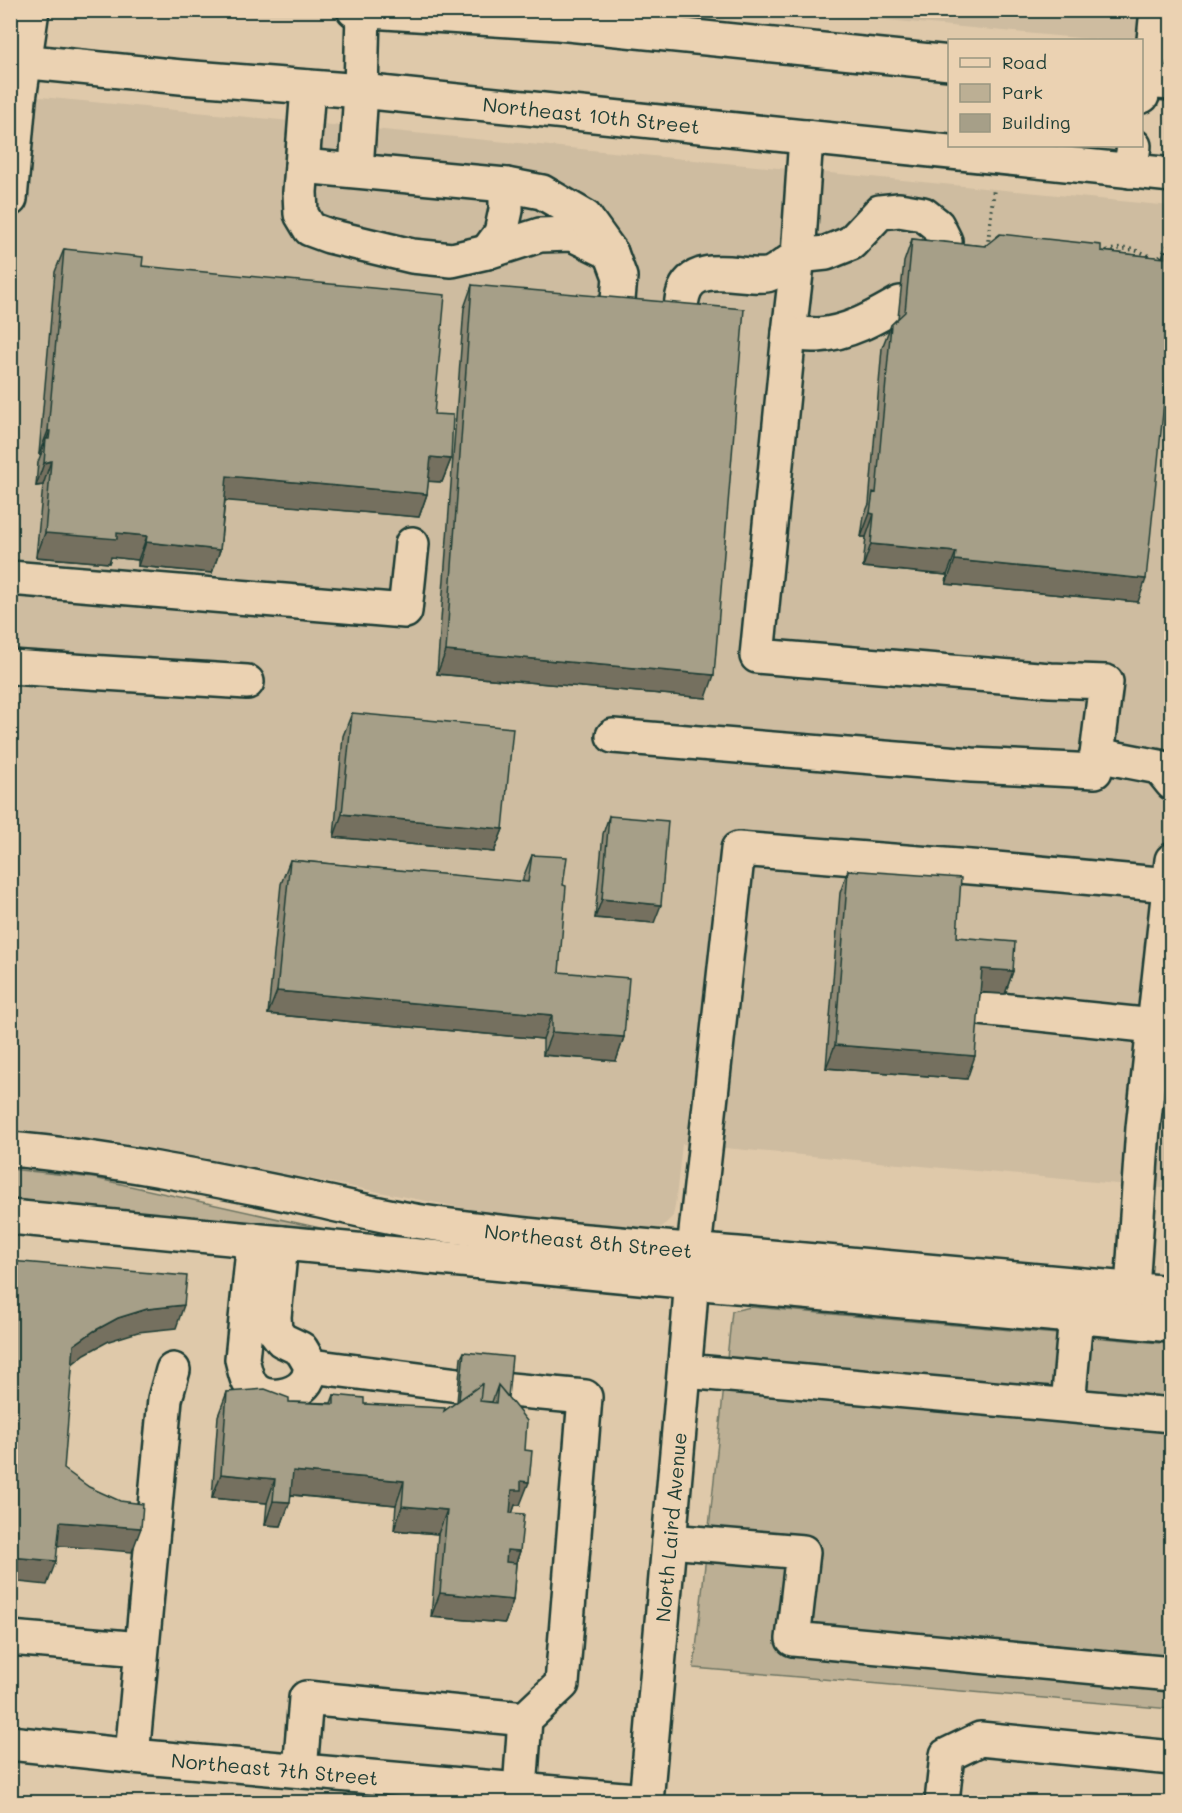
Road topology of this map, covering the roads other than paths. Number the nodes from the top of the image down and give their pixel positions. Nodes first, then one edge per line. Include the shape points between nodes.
1 (32, 10) edge
2 (1157, 10) edge
3 (360, 11) edge
4 (18, 61) edge
5 (948, 63) edge
6 (1150, 85) edge
7 (308, 87) junction
8 (362, 91) junction
9 (806, 137) junction
10 (948, 146) edge
11 (961, 147) edge
12 (1132, 158) edge
13 (302, 166) junction
14 (356, 170) junction
15 (1172, 175) edge
16 (506, 184) junction
17 (10, 199) edge
18 (487, 252) junction
19 (611, 253) junction
20 (798, 256) junction
21 (936, 265) edge
22 (900, 303) dead end
23 (616, 322) edge
24 (681, 328) edge
25 (789, 333) junction
26 (412, 544) dead end
27 (10, 578) edge
28 (10, 667) edge
29 (247, 682) dead end
30 (613, 736) dead end
31 (1097, 755) junction
32 (1172, 783) edge
33 (1170, 872) edge
34 (980, 1008) edge
35 (1154, 1026) junction
36 (10, 1149) edge
37 (10, 1217) edge
38 (267, 1241) junction
39 (693, 1266) junction
40 (1172, 1293) edge
41 (1132, 1305) junction
42 (1076, 1316) junction
43 (1172, 1324) edge
44 (311, 1366) junction
45 (173, 1370) dead end
46 (685, 1371) junction
47 (1068, 1406) junction
48 (1172, 1415) edge
49 (669, 1541) junction
50 (10, 1638) edge
51 (141, 1649) junction
52 (1172, 1674) edge
53 (525, 1719) junction
54 (10, 1743) edge
55 (132, 1756) junction
56 (1172, 1758) edge
57 (300, 1770) junction
58 (520, 1790) junction
59 (646, 1802) edge
60 (942, 1803) edge

1 - 4 main road
2 - 6 main road
3 - 5 main road via 558,23
3 - 8 main road
4 - 7 main road, Northeast 10th Street
4 - 17 main road via 19,99
7 - 8 main road, Northeast 10th Street
7 - 13 main road
8 - 9 main road, Northeast 10th Street
8 - 14 main road
9 - 10 main road, Northeast 10th Street
9 - 20 main road
11 - 12 main road, Northeast 10th Street
12 - 15 main road, Northeast 10th Street
13 - 14 main road
13 - 18 main road via 301,214 310,229 412,256 452,260
14 - 16 main road
16 - 18 main road via 501,233
16 - 19 main road via 543,192 585,217
18 - 19 main road via 540,235 572,234
19 - 23 main road via 620,277
20 - 21 main road via 826,254 851,243 880,212 899,210 923,214 938,225 945,241
20 - 24 main road via 768,275 712,273 698,277 689,283 683,295
20 - 25 main road
22 - 25 main road via 849,329 818,335
25 - 31 main road via 758,656 1106,682
26 - 27 main road via 405,611
28 - 29 main road
30 - 31 main road via 1095,771
31 - 32 main road via 1159,767
33 - 35 main road
33 - 39 main road, North Laird Avenue via 996,869 738,849
34 - 35 main road
35 - 41 main road
36 - 39 main road, Northeast 8th Street via 147,1167 418,1221 530,1235
37 - 38 main road, Northeast 8th Street
38 - 39 main road, Northeast 8th Street
38 - 44 main road via 275,1331 282,1340 301,1349
38 - 44 main road via 243,1359 246,1377 256,1391 275,1397 294,1393 307,1382
39 - 41 main road, Northeast 8th Street
39 - 42 main road, Northeast 8th Street
39 - 46 main road, North Laird Avenue
40 - 41 main road, Northeast 8th Street
41 - 42 main road, Northeast 8th Street
41 - 43 main road, Northeast 8th Street
42 - 47 main road
44 - 53 main road via 585,1397 562,1684
45 - 51 main road via 165,1400
46 - 47 main road
46 - 49 main road, North Laird Avenue
47 - 48 main road
49 - 52 main road via 803,1552 793,1639
49 - 59 main road, North Laird Avenue
50 - 51 main road
51 - 55 main road
53 - 57 main road via 306,1698
53 - 58 main road
54 - 55 main road, Northeast 7th Street
55 - 57 main road, Northeast 7th Street
56 - 60 main road via 980,1739 947,1755
57 - 58 main road, Northeast 7th Street
58 - 59 main road, Northeast 7th Street

